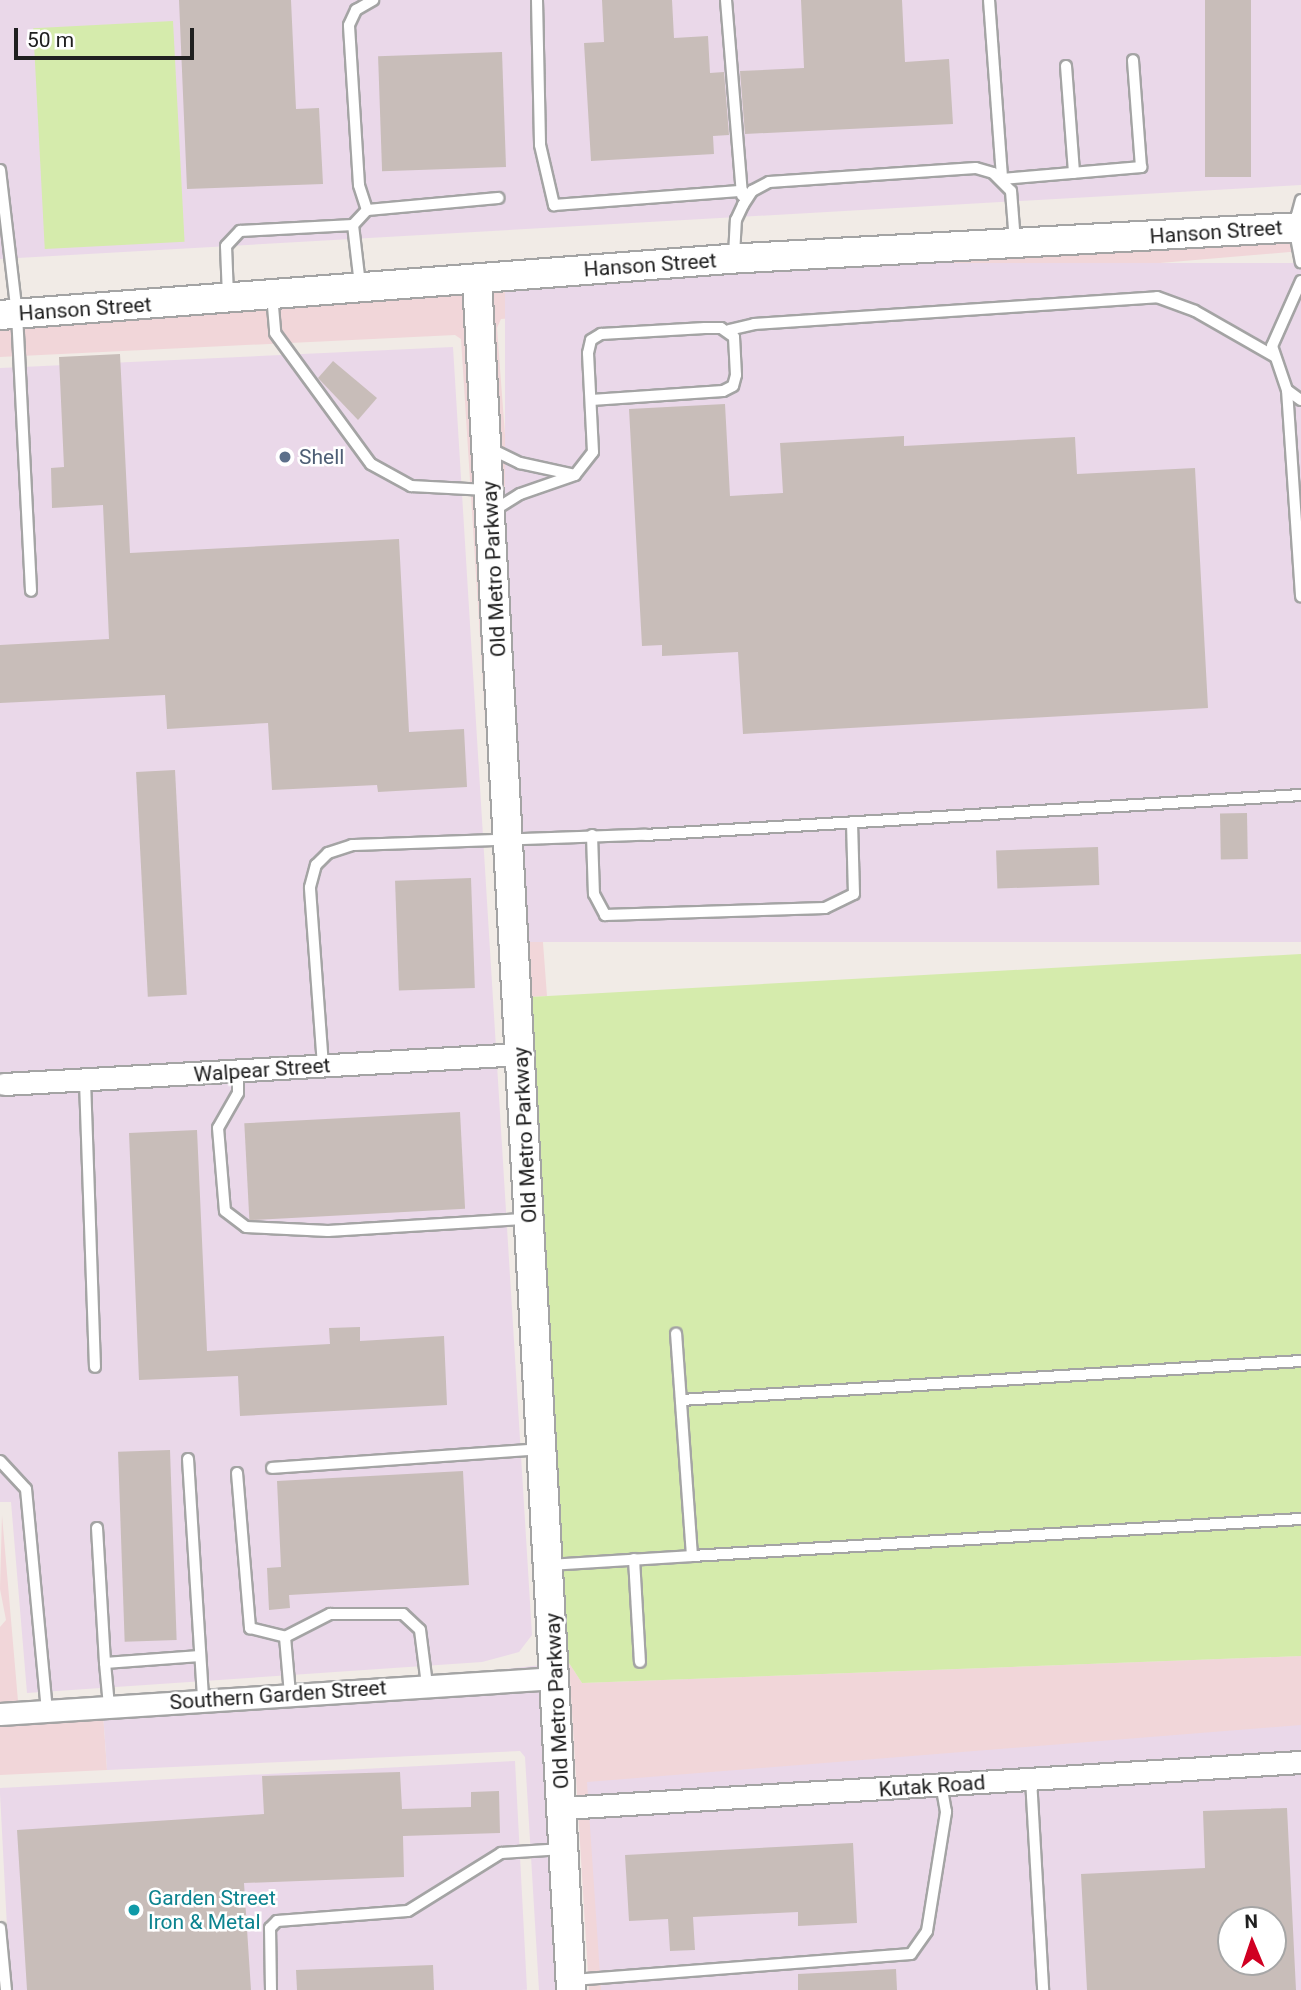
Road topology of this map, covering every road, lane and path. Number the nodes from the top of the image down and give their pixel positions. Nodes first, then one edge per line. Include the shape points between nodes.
1 (373, 0) edge
2 (537, 0) edge
3 (726, 0) edge
4 (989, 0) edge
5 (1133, 60) dead end
6 (1066, 66) dead end
7 (0, 170) edge
8 (1074, 173) junction
9 (1002, 179) junction
10 (742, 191) junction
11 (498, 198) dead end
12 (1301, 200) edge
13 (743, 205) junction
14 (368, 211) junction
15 (353, 225) junction
16 (1298, 227) edge
17 (1015, 245) junction
18 (734, 259) junction
19 (1301, 262) edge
20 (477, 280) junction
21 (1301, 281) edge
22 (360, 288) junction
23 (272, 295) junction
24 (228, 298) junction
25 (8, 314) edge
26 (729, 330) junction
27 (1274, 356) junction
28 (1287, 390) junction
29 (591, 400) junction
30 (1301, 400) edge
31 (487, 447) junction
32 (575, 475) junction
33 (490, 501) junction
34 (32, 591) dead end
35 (1301, 597) edge
36 (1301, 795) edge
37 (852, 822) junction
38 (592, 835) junction
39 (510, 838) junction
40 (521, 1054) junction
41 (323, 1066) junction
42 (238, 1071) junction
43 (85, 1081) junction
44 (4, 1084) dead end
45 (530, 1219) junction
46 (676, 1334) dead end
47 (1301, 1361) edge
48 (95, 1367) dead end
49 (681, 1400) junction
50 (543, 1449) junction
51 (188, 1459) dead end
52 (0, 1461) edge
53 (272, 1468) dead end
54 (237, 1473) dead end
55 (1301, 1519) edge
56 (97, 1528) dead end
57 (692, 1556) junction
58 (634, 1559) junction
59 (550, 1565) junction
60 (285, 1637) junction
61 (200, 1656) junction
62 (640, 1662) dead end
63 (105, 1663) junction
64 (556, 1678) junction
65 (427, 1685) junction
66 (290, 1694) junction
67 (203, 1700) junction
68 (109, 1706) junction
69 (47, 1710) junction
70 (0, 1714) edge
71 (1301, 1762) edge
72 (1031, 1779) junction
73 (942, 1785) junction
74 (563, 1808) junction
75 (565, 1849) junction
76 (0, 1928) edge
77 (571, 1985) edge
78 (6, 1990) edge
79 (271, 1990) edge
80 (1043, 1990) edge

1 - 14 lane via 356,10 349,25 359,186
2 - 10 lane via 540,145 554,205
3 - 10 lane
4 - 9 lane
5 - 8 lane via 1141,167
6 - 8 lane
7 - 25 lane
8 - 9 lane
9 - 13 lane via 976,168 769,182 752,191
9 - 17 lane via 1011,191
10 - 13 lane
11 - 14 lane
12 - 16 lane
13 - 18 lane via 736,220
14 - 15 lane
15 - 22 lane
15 - 24 lane via 240,231 226,246
16 - 17 street, Hanson Street
16 - 19 lane
17 - 18 street, Hanson Street
18 - 20 street, Hanson Street
20 - 22 street, Hanson Street
20 - 31 street, Old Metro Parkway
21 - 27 lane via 1277,333
22 - 23 street, Hanson Street
23 - 24 street, Hanson Street
23 - 33 lane via 275,333 371,464 411,486
24 - 25 street, Hanson Street
25 - 34 lane
26 - 27 lane via 754,324 1157,297 1195,311
26 - 29 lane via 601,334 592,340 588,353
26 - 29 lane via 734,337 733,386 723,391
27 - 28 lane
28 - 30 lane
28 - 35 lane
29 - 32 lane via 593,452
31 - 32 lane via 520,463
31 - 33 street, Old Metro Parkway
32 - 33 lane
33 - 39 street, Old Metro Parkway
36 - 37 lane
37 - 38 lane
37 - 38 lane via 854,894 825,908 605,915 594,894
38 - 39 lane
39 - 40 street, Old Metro Parkway
39 - 41 lane via 352,845 328,853 316,865 310,887
40 - 41 street, Walpear Street
40 - 45 street, Old Metro Parkway
41 - 42 street, Walpear Street
42 - 43 street, Walpear Street
42 - 45 lane via 238,1094 218,1128 225,1211 246,1227 328,1231
43 - 44 street, Walpear Street
43 - 48 lane
45 - 50 street, Old Metro Parkway
46 - 49 lane
47 - 49 lane
49 - 57 lane
50 - 53 lane
50 - 59 street, Old Metro Parkway
51 - 61 lane
52 - 69 lane via 26,1489
54 - 60 lane via 250,1628
55 - 57 lane
56 - 63 lane
57 - 58 lane
58 - 59 lane
58 - 62 lane
59 - 64 street, Old Metro Parkway
60 - 65 lane via 330,1614 403,1614 420,1630
60 - 66 lane
61 - 63 lane
61 - 67 lane
63 - 68 lane
64 - 65 street, Southern Garden Street
64 - 74 street, Old Metro Parkway
65 - 66 street, Southern Garden Street
66 - 67 street, Southern Garden Street
67 - 68 street, Southern Garden Street
68 - 69 street, Southern Garden Street
69 - 70 street, Southern Garden Street
71 - 72 street, Kutak Road
72 - 73 street, Kutak Road
72 - 80 lane
73 - 74 street, Kutak Road
73 - 77 lane via 946,1812 927,1931 911,1954
74 - 75 street, Old Metro Parkway
75 - 77 street, Old Metro Parkway
75 - 79 lane via 501,1853 408,1912 277,1921 270,1928
76 - 78 lane

